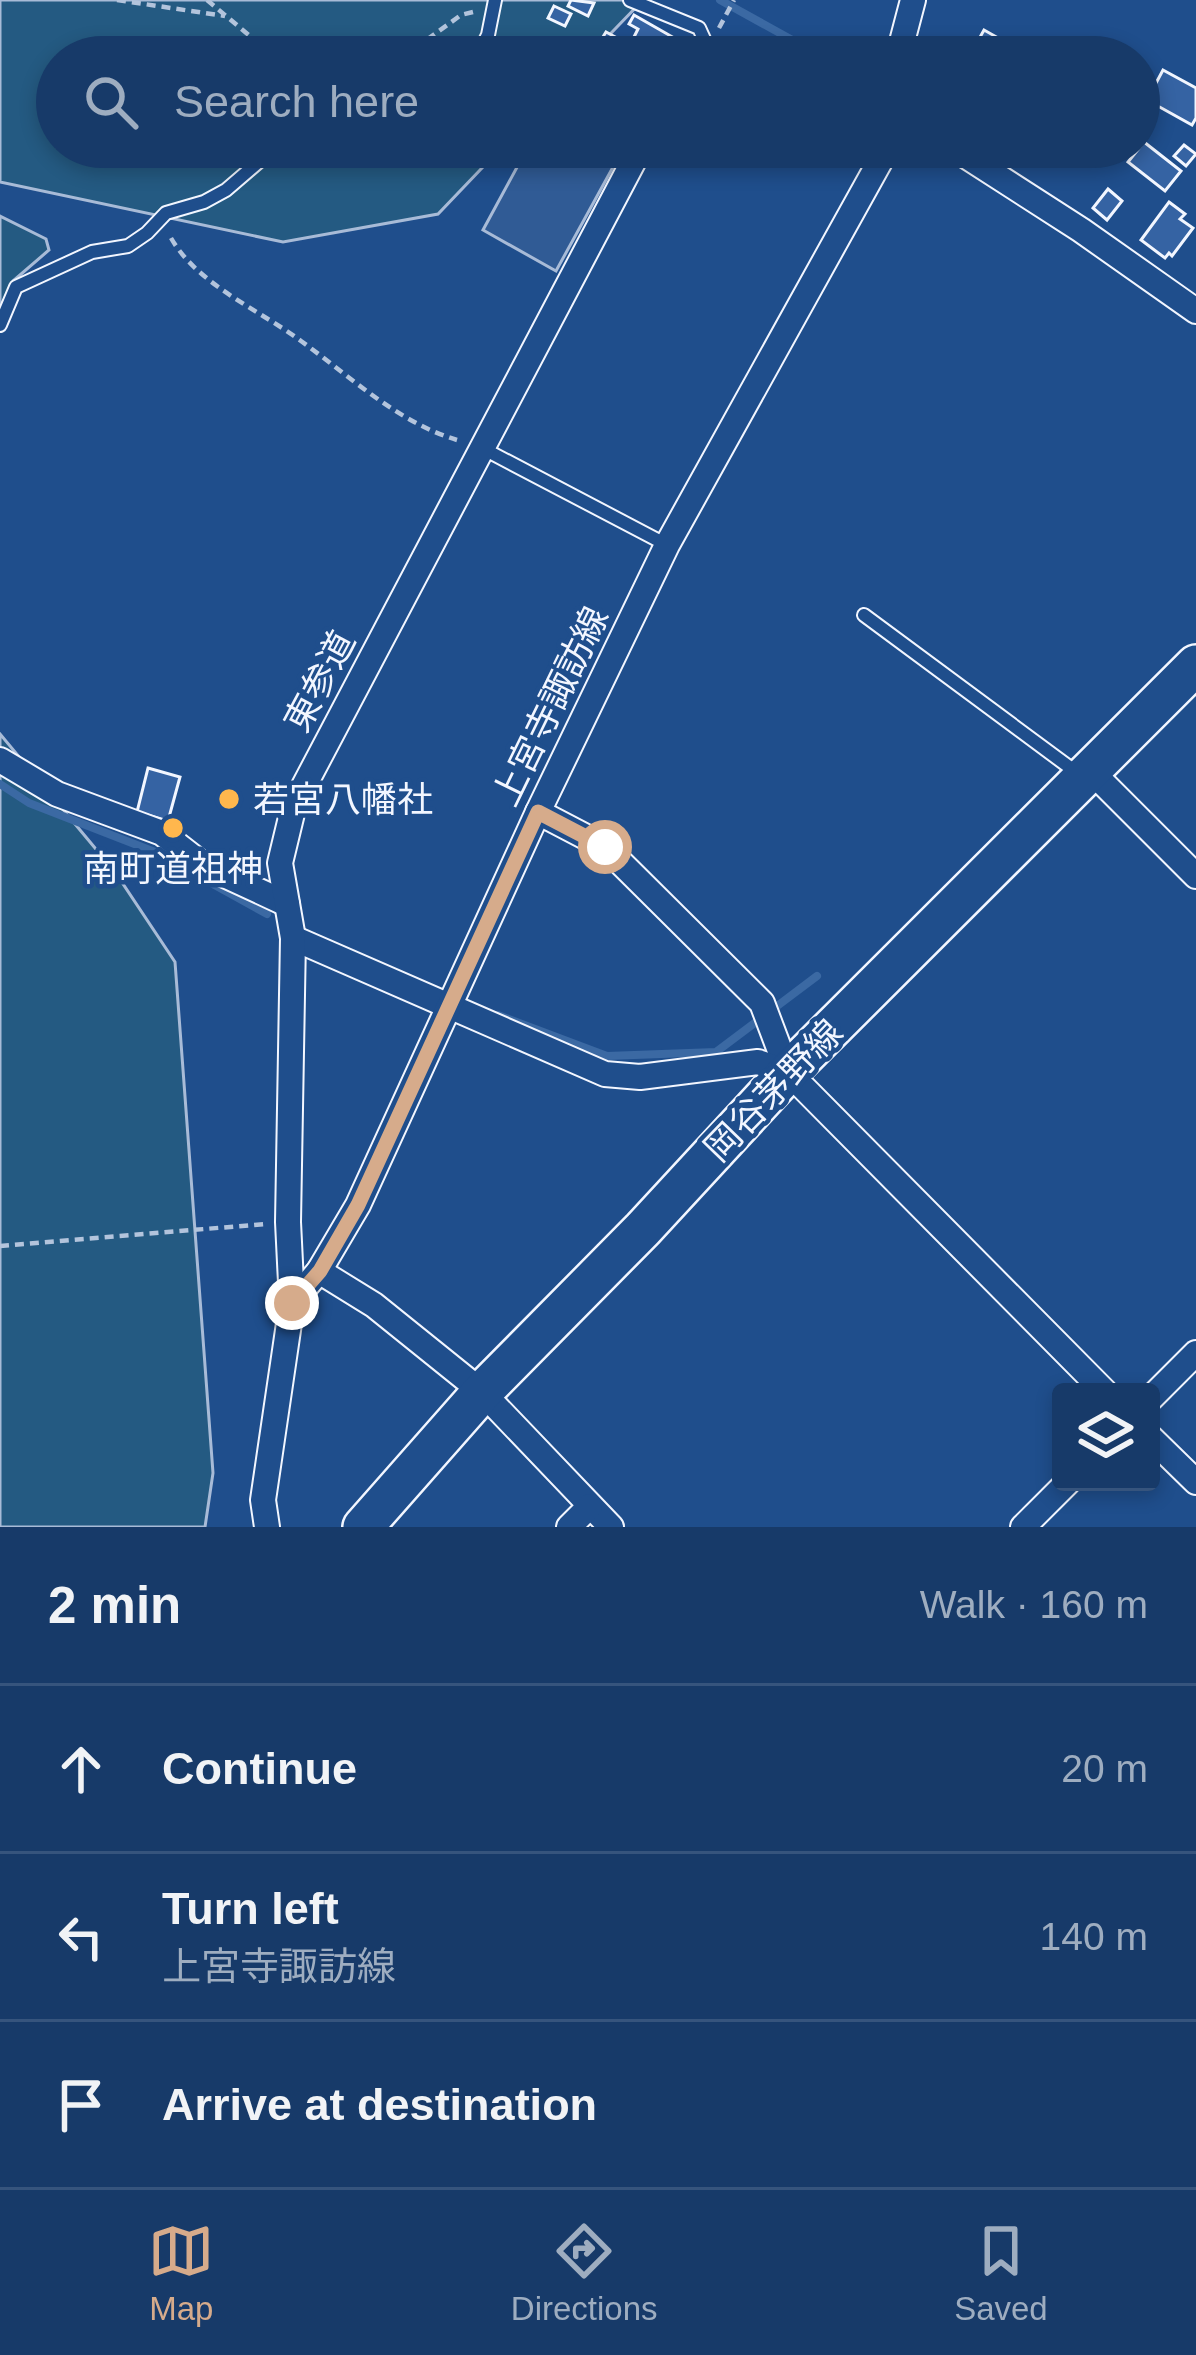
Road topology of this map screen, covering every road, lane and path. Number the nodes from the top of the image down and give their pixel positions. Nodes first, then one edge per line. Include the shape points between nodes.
1 (117, 0) edge
2 (207, 0) edge
3 (630, 0) edge
4 (734, 0) edge
5 (913, 0) edge
6 (494, 4) edge
7 (225, 16) junction
8 (721, 23) dead end
9 (249, 36) edge
10 (431, 36) edge
11 (488, 36) edge
12 (700, 36) edge
13 (904, 36) edge
14 (252, 168) edge
15 (630, 168) edge
16 (876, 168) edge
17 (985, 168) edge
18 (159, 217) junction
19 (1196, 311) edge
20 (0, 325) edge
21 (482, 448) junction
22 (667, 545) junction
23 (864, 615) dead end
24 (1196, 664) edge
25 (0, 760) edge
26 (1086, 773) junction
27 (538, 812) junction
28 (1196, 876) edge
29 (287, 904) junction
30 (293, 938) junction
31 (448, 1009) junction
32 (788, 1072) junction
33 (288, 1222) junction
34 (0, 1246) edge
35 (320, 1271) junction
36 (292, 1303) junction
37 (1196, 1353) edge
38 (1096, 1383) edge
39 (1160, 1388) edge
40 (482, 1392) junction
41 (1160, 1447) edge
42 (1196, 1482) edge
43 (1059, 1491) edge
44 (590, 1506) junction
45 (267, 1527) edge
46 (363, 1527) edge
47 (569, 1527) edge
48 (611, 1527) edge
49 (1023, 1527) edge

1 - 7 path
2 - 7 path
3 - 12 lane via 699,28
4 - 8 path
5 - 13 street
6 - 10 path via 461,14
6 - 11 lane
7 - 9 path
14 - 18 lane via 204,202
15 - 21 street, 東参道
16 - 22 street, 上宮寺諏訪線
17 - 19 street
18 - 20 lane via 128,245 92,252 16,287
18 - 21 path via 182,257 399,415
21 - 22 lane
21 - 29 street, 東参道 via 294,805 280,862
22 - 27 street, 上宮寺諏訪線
23 - 26 lane
24 - 26 main road, 岡谷茅野線
25 - 29 street via 57,794 162,833 203,865
26 - 28 street
26 - 32 main road, 岡谷茅野線
27 - 31 street, 上宮寺諏訪線
27 - 32 street via 605,847 762,1003
29 - 30 street, 東参道
30 - 31 street
30 - 33 street, 東参道
31 - 32 street via 605,1074 758,1062
31 - 35 street, 上宮寺諏訪線
32 - 38 street
32 - 40 main road, 岡谷茅野線
33 - 34 path
33 - 36 street, 東参道
35 - 36 street, 上宮寺諏訪線
35 - 40 street
36 - 45 street, 東参道 via 263,1500
37 - 39 street
40 - 44 street
40 - 46 main road, 岡谷茅野線
41 - 42 street
43 - 49 street
44 - 47 street
44 - 48 street

